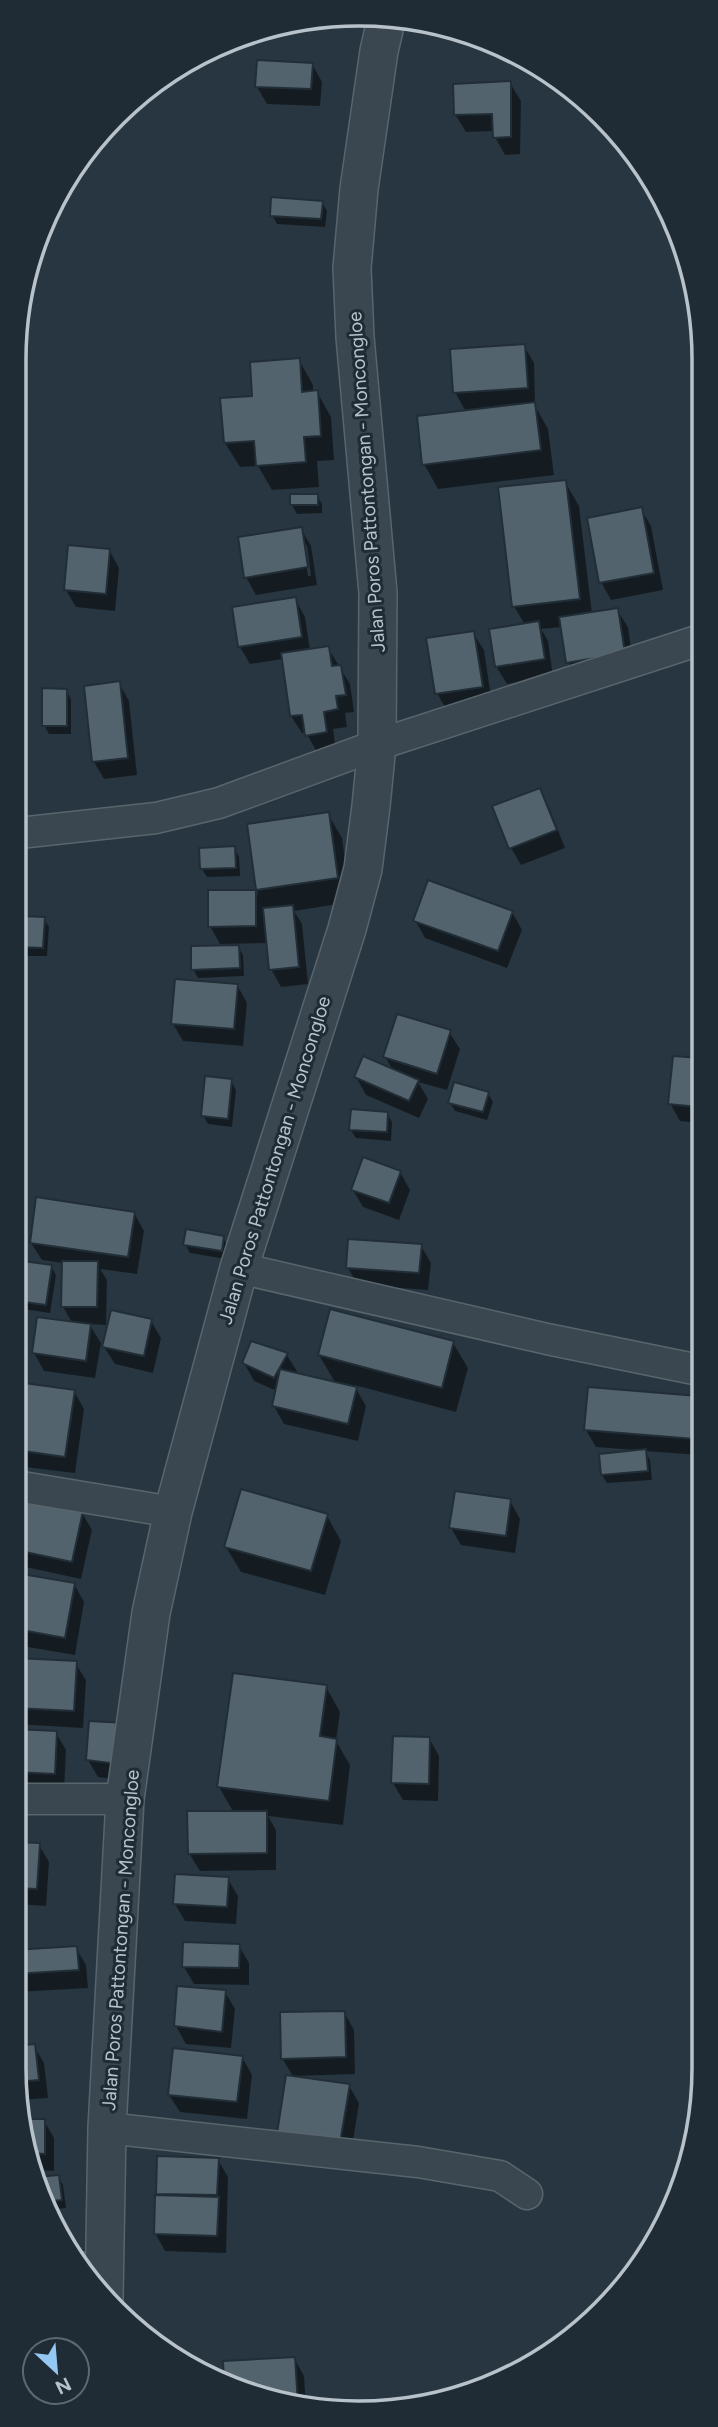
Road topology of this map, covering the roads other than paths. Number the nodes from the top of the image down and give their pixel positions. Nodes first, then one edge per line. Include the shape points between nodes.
1 (385, 27) edge
2 (692, 643) edge
3 (377, 745) junction
4 (26, 833) edge
5 (239, 1268) junction
6 (692, 1369) edge
7 (26, 1488) edge
8 (173, 1512) junction
9 (26, 1799) edge
10 (125, 1799) junction
11 (107, 2128) junction
12 (527, 2194) dead end
13 (104, 2282) edge

1 - 3 street, Jalan Poros Pattontongan - Moncongloe via 359,189 352,268 378,593
2 - 3 street
3 - 4 street via 193,810
3 - 5 street, Jalan Poros Pattontongan - Moncongloe via 363,869 351,917
5 - 6 street
5 - 8 street, Jalan Poros Pattontongan - Moncongloe
7 - 8 street
8 - 10 street, Jalan Poros Pattontongan - Moncongloe via 151,1613
9 - 10 street
10 - 11 street, Jalan Poros Pattontongan - Moncongloe
11 - 12 street via 418,2162 500,2176
11 - 13 street, Jalan Poros Pattontongan - Moncongloe

